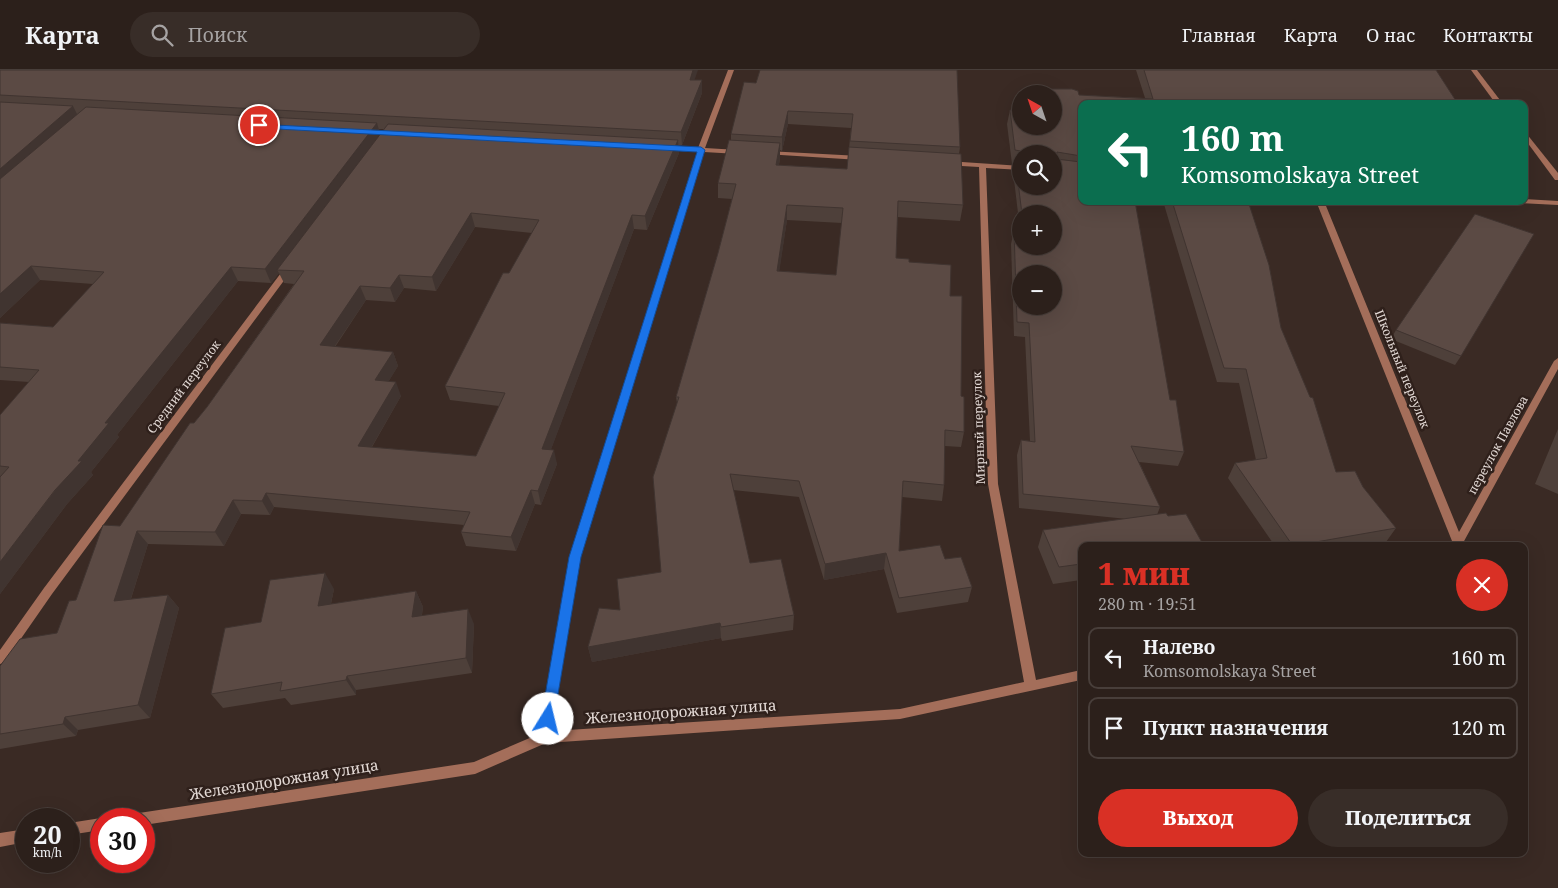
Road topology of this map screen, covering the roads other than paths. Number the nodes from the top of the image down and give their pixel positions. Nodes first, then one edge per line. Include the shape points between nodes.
1 (731, 70) edge
2 (1474, 70) edge
3 (1497, 100) edge
4 (1528, 139) edge
5 (653, 147) edge
6 (701, 150) junction
7 (750, 152) edge
8 (760, 153) edge
9 (866, 159) edge
10 (934, 162) edge
11 (982, 165) junction
12 (1012, 167) edge
13 (1558, 178) edge
14 (1528, 201) edge
15 (1558, 204) edge
16 (1322, 205) edge
17 (296, 259) edge
18 (1558, 362) edge
19 (1458, 542) edge
20 (1460, 542) edge
21 (0, 659) edge
22 (1078, 676) edge
23 (1031, 686) junction
24 (545, 737) junction
25 (155, 817) edge
26 (15, 838) edge
27 (0, 840) edge

1 - 6 street
2 - 3 street
4 - 13 street
5 - 6 street
6 - 7 street
6 - 24 street via 575,557
8 - 9 street
10 - 11 street
11 - 12 street
11 - 23 street, Мирный переулок via 993,484
14 - 15 street
16 - 19 street, Школьный переулок
17 - 21 street, Средний переулок
18 - 20 street, переулок Павлова
22 - 23 street, Железнодорожная улица
23 - 24 street, Железнодорожная улица via 900,714
24 - 25 street, Железнодорожная улица via 475,768
26 - 27 street

